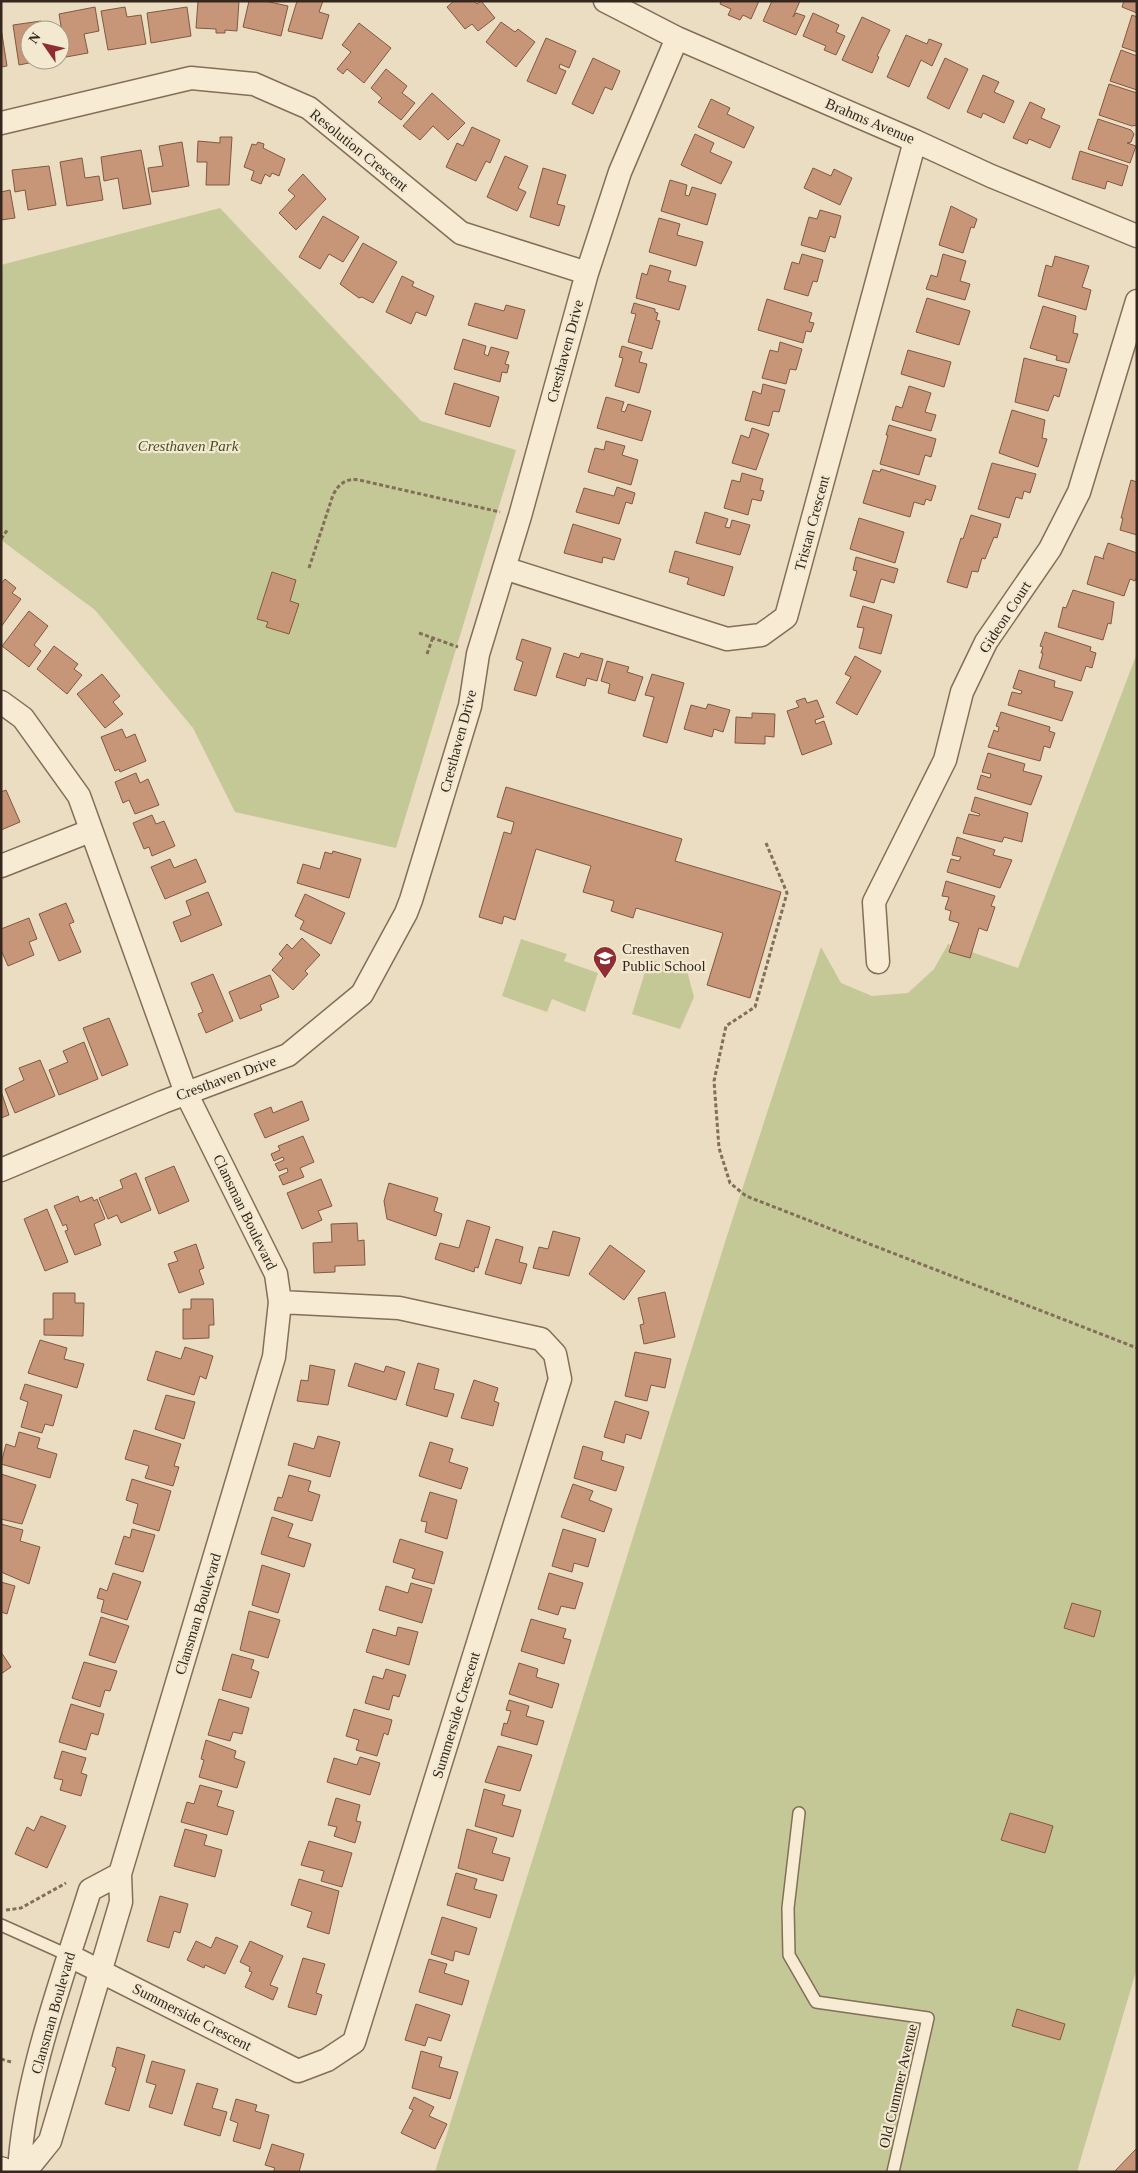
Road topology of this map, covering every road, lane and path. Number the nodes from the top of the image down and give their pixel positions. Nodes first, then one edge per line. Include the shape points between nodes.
1 (605, 1) edge
2 (677, 38) junction
3 (1, 123) edge
4 (915, 141) junction
5 (1137, 236) edge
6 (587, 273) junction
7 (1137, 301) edge
8 (520, 516) junction
9 (8, 529) dead end
10 (1, 539) edge
11 (309, 568) dead end
12 (504, 568) junction
13 (419, 633) dead end
14 (433, 637) junction
15 (427, 654) dead end
16 (478, 654) junction
17 (1, 702) edge
18 (90, 830) junction
19 (766, 844) dead end
20 (1, 866) edge
21 (878, 962) dead end
22 (186, 1093) junction
23 (1, 1170) edge
24 (280, 1302) junction
25 (1137, 1348) edge
26 (799, 1813) dead end
27 (120, 1874) junction
28 (66, 1883) dead end
29 (1, 1910) edge
30 (1, 1925) edge
31 (70, 1956) junction
32 (99, 1971) junction
33 (1, 2059) edge
34 (11, 2062) dead end
35 (19, 2172) edge
36 (25, 2172) edge
37 (893, 2172) edge

1 - 2 street, Brahms Avenue
2 - 4 street, Brahms Avenue
2 - 6 street, Cresthaven Drive via 620,172
3 - 6 street, Resolution Crescent via 191,78 254,84 309,108 461,233
4 - 5 street, Brahms Avenue
4 - 12 street, Tristan Crescent via 786,617 761,635 727,639
6 - 8 street, Cresthaven Drive
7 - 21 street, Gideon Court via 1080,492 1050,549 986,642 962,692 945,760 874,902
8 - 11 path via 349,480 333,495
8 - 12 street, Cresthaven Drive
9 - 10 path
12 - 16 street, Cresthaven Drive
13 - 14 path
14 - 15 path
14 - 16 path
16 - 22 street, Cresthaven Drive via 470,706 411,900 362,994 288,1055
17 - 18 street, Clansman Boulevard via 23,718 79,796
18 - 20 street
18 - 22 street, Clansman Boulevard
19 - 25 path via 787,893 755,1007 726,1026 714,1080 719,1148 730,1182 746,1196
22 - 23 street, Cresthaven Drive
22 - 24 street, Clansman Boulevard via 276,1274
24 - 27 street, Clansman Boulevard via 274,1357
24 - 32 street, Summerside Crescent via 399,1308 541,1339 555,1354 560,1380 354,2042 327,2060 298,2071
26 - 37 lane, Old Cummer Avenue via 788,1908 789,1956 816,2002 928,2018
27 - 31 street, Clansman Boulevard via 90,1890
27 - 32 street, Clansman Boulevard via 121,1902
28 - 29 path via 21,1908
30 - 31 lane
31 - 32 street, Summerside Crescent
31 - 35 street, Clansman Boulevard via 35,2072 21,2132
32 - 36 street, Clansman Boulevard via 50,2141
33 - 34 path

